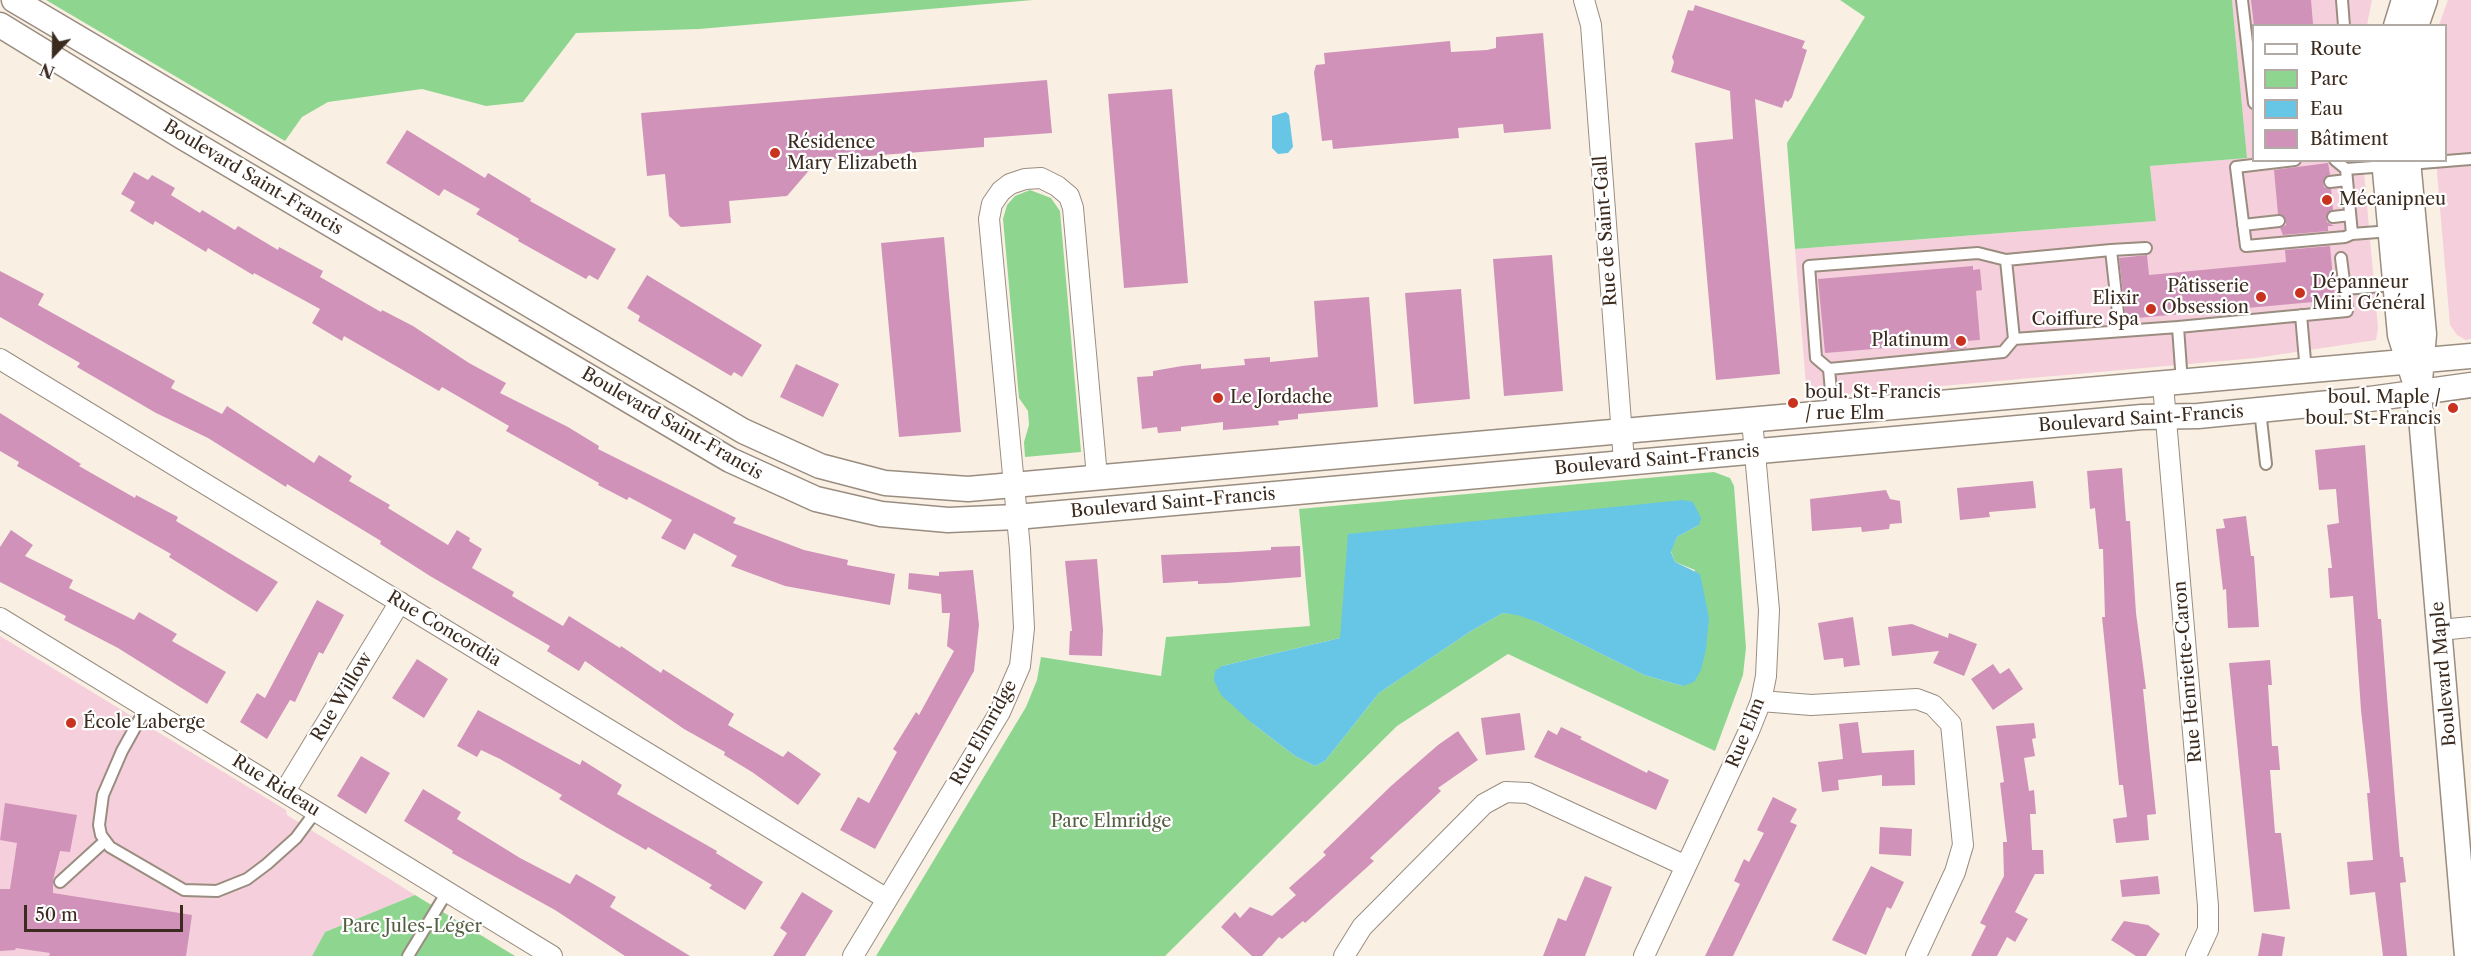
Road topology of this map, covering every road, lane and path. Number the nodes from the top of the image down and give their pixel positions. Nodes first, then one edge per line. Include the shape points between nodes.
1 (14, 0) edge
2 (1584, 0) edge
3 (2242, 0) edge
4 (2342, 0) edge
5 (2404, 0) edge
6 (2425, 0) edge
7 (2344, 24) edge
8 (2397, 24) edge
9 (2417, 24) edge
10 (0, 26) edge
11 (2252, 94) edge
12 (2471, 159) edge
13 (2447, 160) edge
14 (2278, 162) edge
15 (2337, 162) edge
16 (2415, 162) edge
17 (2396, 163) edge
18 (2347, 175) junction
19 (2330, 182) dead end
20 (2350, 215) junction
21 (2333, 217) dead end
22 (2279, 221) dead end
23 (2243, 225) junction
24 (2391, 231) junction
25 (2352, 234) junction
26 (2146, 248) dead end
27 (2111, 250) junction
28 (2342, 258) dead end
29 (2006, 260) junction
30 (2395, 285) junction
31 (2346, 289) junction
32 (2301, 315) junction
33 (2178, 327) junction
34 (2120, 331) junction
35 (2014, 339) junction
36 (2471, 356) edge
37 (0, 359) edge
38 (2415, 362) junction
39 (1829, 369) junction
40 (2306, 372) junction
41 (2173, 384) junction
42 (2471, 385) edge
43 (2419, 393) junction
44 (2260, 410) junction
45 (1833, 413) junction
46 (2166, 417) junction
47 (1752, 420) junction
48 (1622, 431) junction
49 (1755, 452) junction
50 (1624, 462) junction
51 (2266, 464) dead end
52 (1097, 477) junction
53 (1013, 484) junction
54 (1016, 517) junction
55 (400, 602) junction
56 (0, 618) edge
57 (2471, 627) edge
58 (2440, 630) junction
59 (1761, 701) junction
60 (147, 706) junction
61 (285, 791) junction
62 (316, 811) junction
63 (105, 841) junction
64 (1686, 866) junction
65 (60, 882) dead end
66 (447, 892) junction
67 (887, 898) junction
68 (408, 956) edge
69 (552, 956) edge
70 (853, 956) edge
71 (1344, 956) edge
72 (1644, 956) edge
73 (1916, 956) edge
74 (2196, 956) edge
75 (2467, 956) edge

1 - 53 street, Boulevard Saint-Francis via 762,441 839,472 885,483 947,489
2 - 48 street, Rue de Saint-Gall via 1591,25
3 - 11 lane
4 - 7 lane
5 - 8 street
6 - 9 street
10 - 54 street, Boulevard Saint-Francis via 747,469 816,499 881,514 937,519
12 - 13 lane
14 - 23 lane via 2236,167
15 - 18 lane
16 - 17 lane
17 - 18 lane
17 - 24 street, Boulevard Maple
17 - 38 street, Boulevard Maple via 2424,333
18 - 19 lane
18 - 20 lane
20 - 21 lane
20 - 25 lane
22 - 23 lane
23 - 25 lane via 2246,246
24 - 25 lane
24 - 30 street, Boulevard Maple
26 - 27 lane
27 - 29 lane
27 - 34 lane
28 - 31 lane
29 - 35 lane
29 - 39 lane via 1978,253 1809,266 1816,358
30 - 31 lane
30 - 38 street, Boulevard Maple via 2400,335
31 - 32 lane via 2347,311
32 - 33 lane
32 - 40 lane
33 - 34 lane
33 - 41 lane
34 - 35 lane
35 - 39 lane via 2003,352
36 - 38 street, Boulevard Saint-Francis
37 - 55 street, Rue Concordia
38 - 40 street, Boulevard Saint-Francis
38 - 43 street, Boulevard Maple
39 - 45 lane
40 - 41 street, Boulevard Saint-Francis
41 - 45 street, Boulevard Saint-Francis
41 - 46 street, Rue Henriette-Caron
42 - 43 street, Boulevard Saint-Francis
43 - 44 street, Boulevard Saint-Francis
43 - 58 street, Boulevard Maple
44 - 46 street, Boulevard Saint-Francis
44 - 51 lane
45 - 47 street, Boulevard Saint-Francis
46 - 49 street, Boulevard Saint-Francis
46 - 74 street, Rue Henriette-Caron via 2208,906 2208,930
47 - 48 street, Boulevard Saint-Francis
47 - 49 street, Rue Elm
48 - 50 street, Rue de Saint-Gall
48 - 52 street, Boulevard Saint-Francis
49 - 50 street, Boulevard Saint-Francis
49 - 59 street, Rue Elm via 1769,610 1769,650
50 - 54 street, Boulevard Saint-Francis
52 - 53 street, Boulevard Saint-Francis
52 - 53 street, Rue Elmridge via 1073,208 1070,196 1063,190 1034,178 1005,188 992,204 989,219
53 - 54 street, Rue Elmridge
54 - 67 street, Rue Elmridge via 1024,628 1015,682
55 - 61 street, Rue Willow
55 - 67 street, Rue Concordia
56 - 60 street, Rue Rideau
57 - 58 street
58 - 75 street, Boulevard Maple
59 - 64 street, Rue Elm
59 - 73 street via 1811,705 1917,699 1933,705 1951,724 1963,845 1955,872
60 - 61 street, Rue Rideau
60 - 63 lane via 103,795 99,825
61 - 62 street, Rue Rideau
62 - 63 lane via 296,838 267,864 247,879 217,891 184,890
62 - 66 street, Rue Rideau
63 - 65 lane
64 - 71 street via 1528,793 1506,792 1485,804 1362,927
64 - 72 street, Rue Elm
66 - 68 lane
66 - 69 street, Rue Rideau
67 - 70 street, Rue Elmridge

